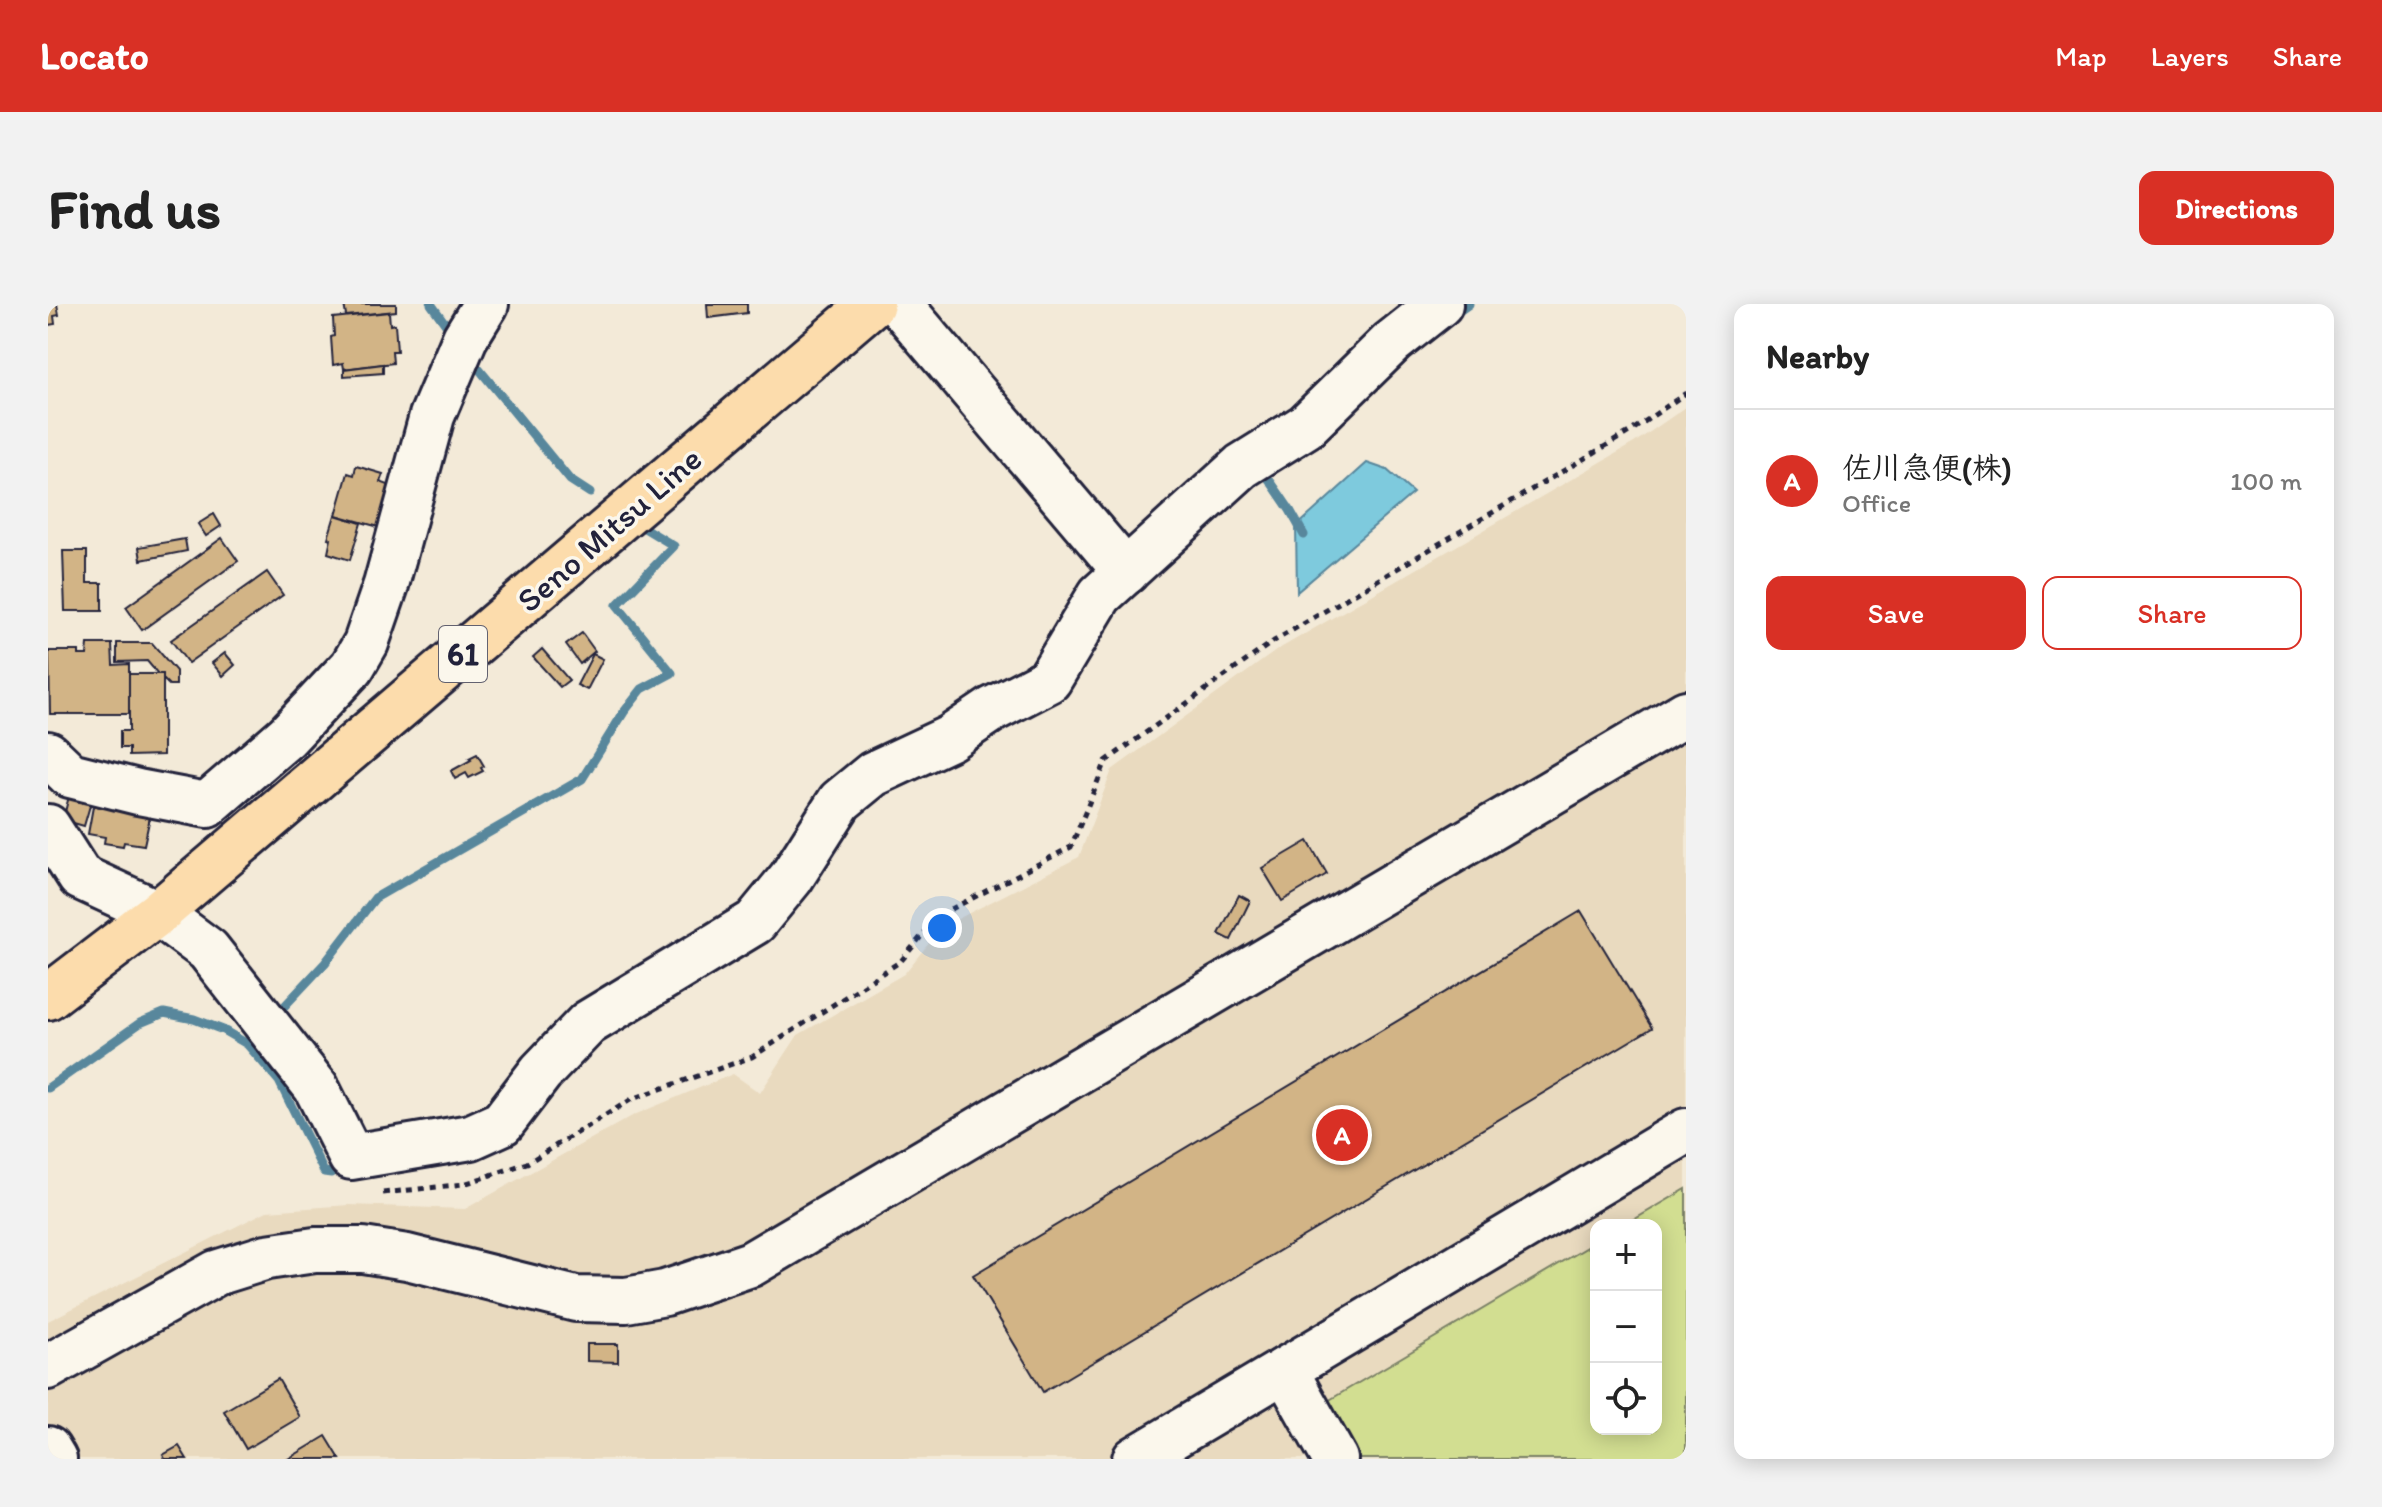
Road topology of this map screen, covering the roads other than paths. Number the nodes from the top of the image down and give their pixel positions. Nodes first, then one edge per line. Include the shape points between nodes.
1 (486, 304) edge
2 (872, 304) edge
3 (899, 304) edge
4 (1440, 304) edge
5 (1126, 572) junction
6 (352, 667) junction
7 (1686, 713) edge
8 (391, 716) junction
9 (48, 754) edge
10 (48, 827) edge
11 (64, 876) edge
12 (158, 913) junction
13 (48, 997) edge
14 (1686, 1131) edge
15 (48, 1367) edge
16 (1285, 1370) junction
17 (48, 1449) edge
18 (54, 1459) edge
19 (1135, 1459) edge
20 (1335, 1459) edge

1 - 6 street via 465,338 432,416 386,585
2 - 8 main road, Seno Mitsu Line / 61
3 - 5 street
4 - 5 street via 1392,342 1306,426 1242,466
5 - 12 street via 1100,595 1049,680 950,738 873,774 840,801 791,878 755,922 588,1023 502,1123 471,1137 351,1157 316,1087 208,950
6 - 8 street
6 - 9 street via 287,736 207,805 70,775
7 - 15 street via 751,1264 665,1293 601,1300 576,1299 378,1252 279,1255 216,1273
8 - 12 main road, Seno Mitsu Line / 61
10 - 11 street
11 - 12 street
12 - 13 main road, Seno Mitsu Line / 61
14 - 16 street
16 - 19 street
16 - 20 street
17 - 18 street

